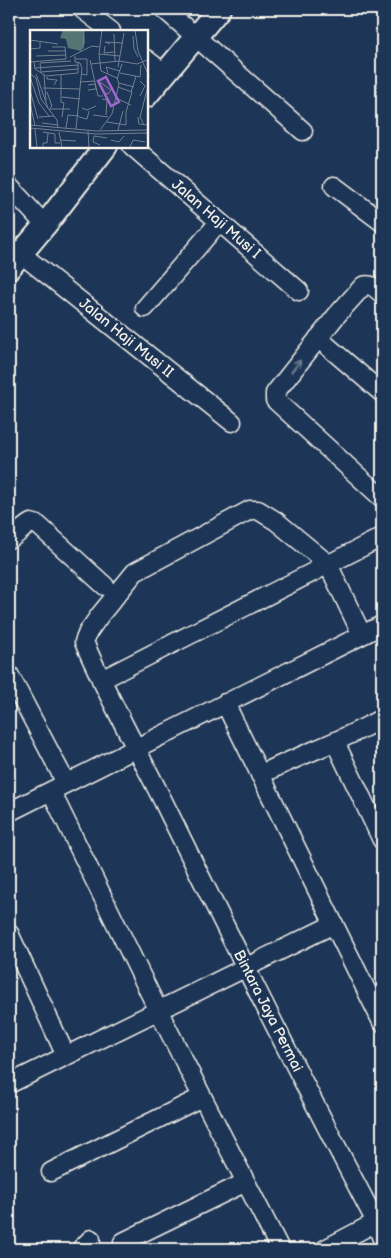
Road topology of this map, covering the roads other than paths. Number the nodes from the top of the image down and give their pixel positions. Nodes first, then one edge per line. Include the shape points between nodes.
1 (82, 9) edge
2 (164, 9) edge
3 (219, 9) edge
4 (110, 30) edge
5 (195, 36) junction
6 (148, 61) edge
7 (164, 73) junction
8 (148, 93) edge
9 (303, 130) dead end
10 (104, 148) edge
11 (134, 148) edge
12 (9, 186) edge
13 (334, 186) dead end
14 (219, 222) junction
15 (382, 222) edge
16 (45, 225) junction
17 (15, 261) edge
18 (299, 291) dead end
19 (382, 294) edge
20 (145, 308) dead end
21 (318, 338) junction
22 (382, 393) edge
23 (232, 422) dead end
24 (382, 498) edge
25 (382, 537) edge
26 (9, 539) edge
27 (328, 564) junction
28 (105, 586) dead end
29 (382, 625) edge
30 (362, 635) junction
31 (9, 674) edge
32 (100, 680) junction
33 (226, 703) junction
34 (382, 718) edge
35 (335, 742) junction
36 (137, 748) junction
37 (260, 775) junction
38 (58, 787) junction
39 (9, 812) edge
40 (382, 840) edge
41 (334, 924) junction
42 (9, 934) edge
43 (245, 968) junction
44 (158, 1010) junction
45 (382, 1022) edge
46 (66, 1056) junction
47 (9, 1084) edge
48 (202, 1097) junction
49 (51, 1172) dead end
50 (246, 1182) junction
51 (379, 1220) edge
52 (382, 1239) edge
53 (124, 1242) dead end
54 (280, 1249) edge
55 (325, 1249) edge

1 - 4 street
2 - 5 street
3 - 5 street
5 - 7 street
5 - 9 street
6 - 7 street
7 - 8 street
10 - 16 street
11 - 14 street, Jalan Haji Musi I
12 - 16 street
13 - 15 street
14 - 18 street, Jalan Haji Musi I
14 - 20 street
16 - 17 street
17 - 23 street, Jalan Haji Musi II
19 - 21 street via 372,285 363,286
21 - 22 street
24 -> 21 street via 275,400 275,393
25 - 27 street
26 - 28 street via 26,525 38,525
27 - 30 street
27 - 32 street
27 - 32 street, Bintara Jaya Permai via 276,521 258,510 250,510 135,572 100,615 84,642
29 - 30 street
30 - 33 street
31 - 38 street
32 - 36 street, Bintara Jaya Permai
33 - 36 street
33 - 37 street
34 - 35 street
35 - 37 street
35 - 40 street
36 - 38 street
36 - 43 street, Bintara Jaya Permai
37 - 41 street
38 - 39 street
38 - 44 street
41 - 43 street
41 - 45 street
42 - 46 street
43 - 44 street
43 - 51 street, Bintara Jaya Permai
44 - 46 street
44 - 48 street
46 - 47 street
48 - 49 street
48 - 50 street
50 - 53 street
50 - 54 street
51 - 52 street, Bintara Jaya Permai
51 - 55 street

